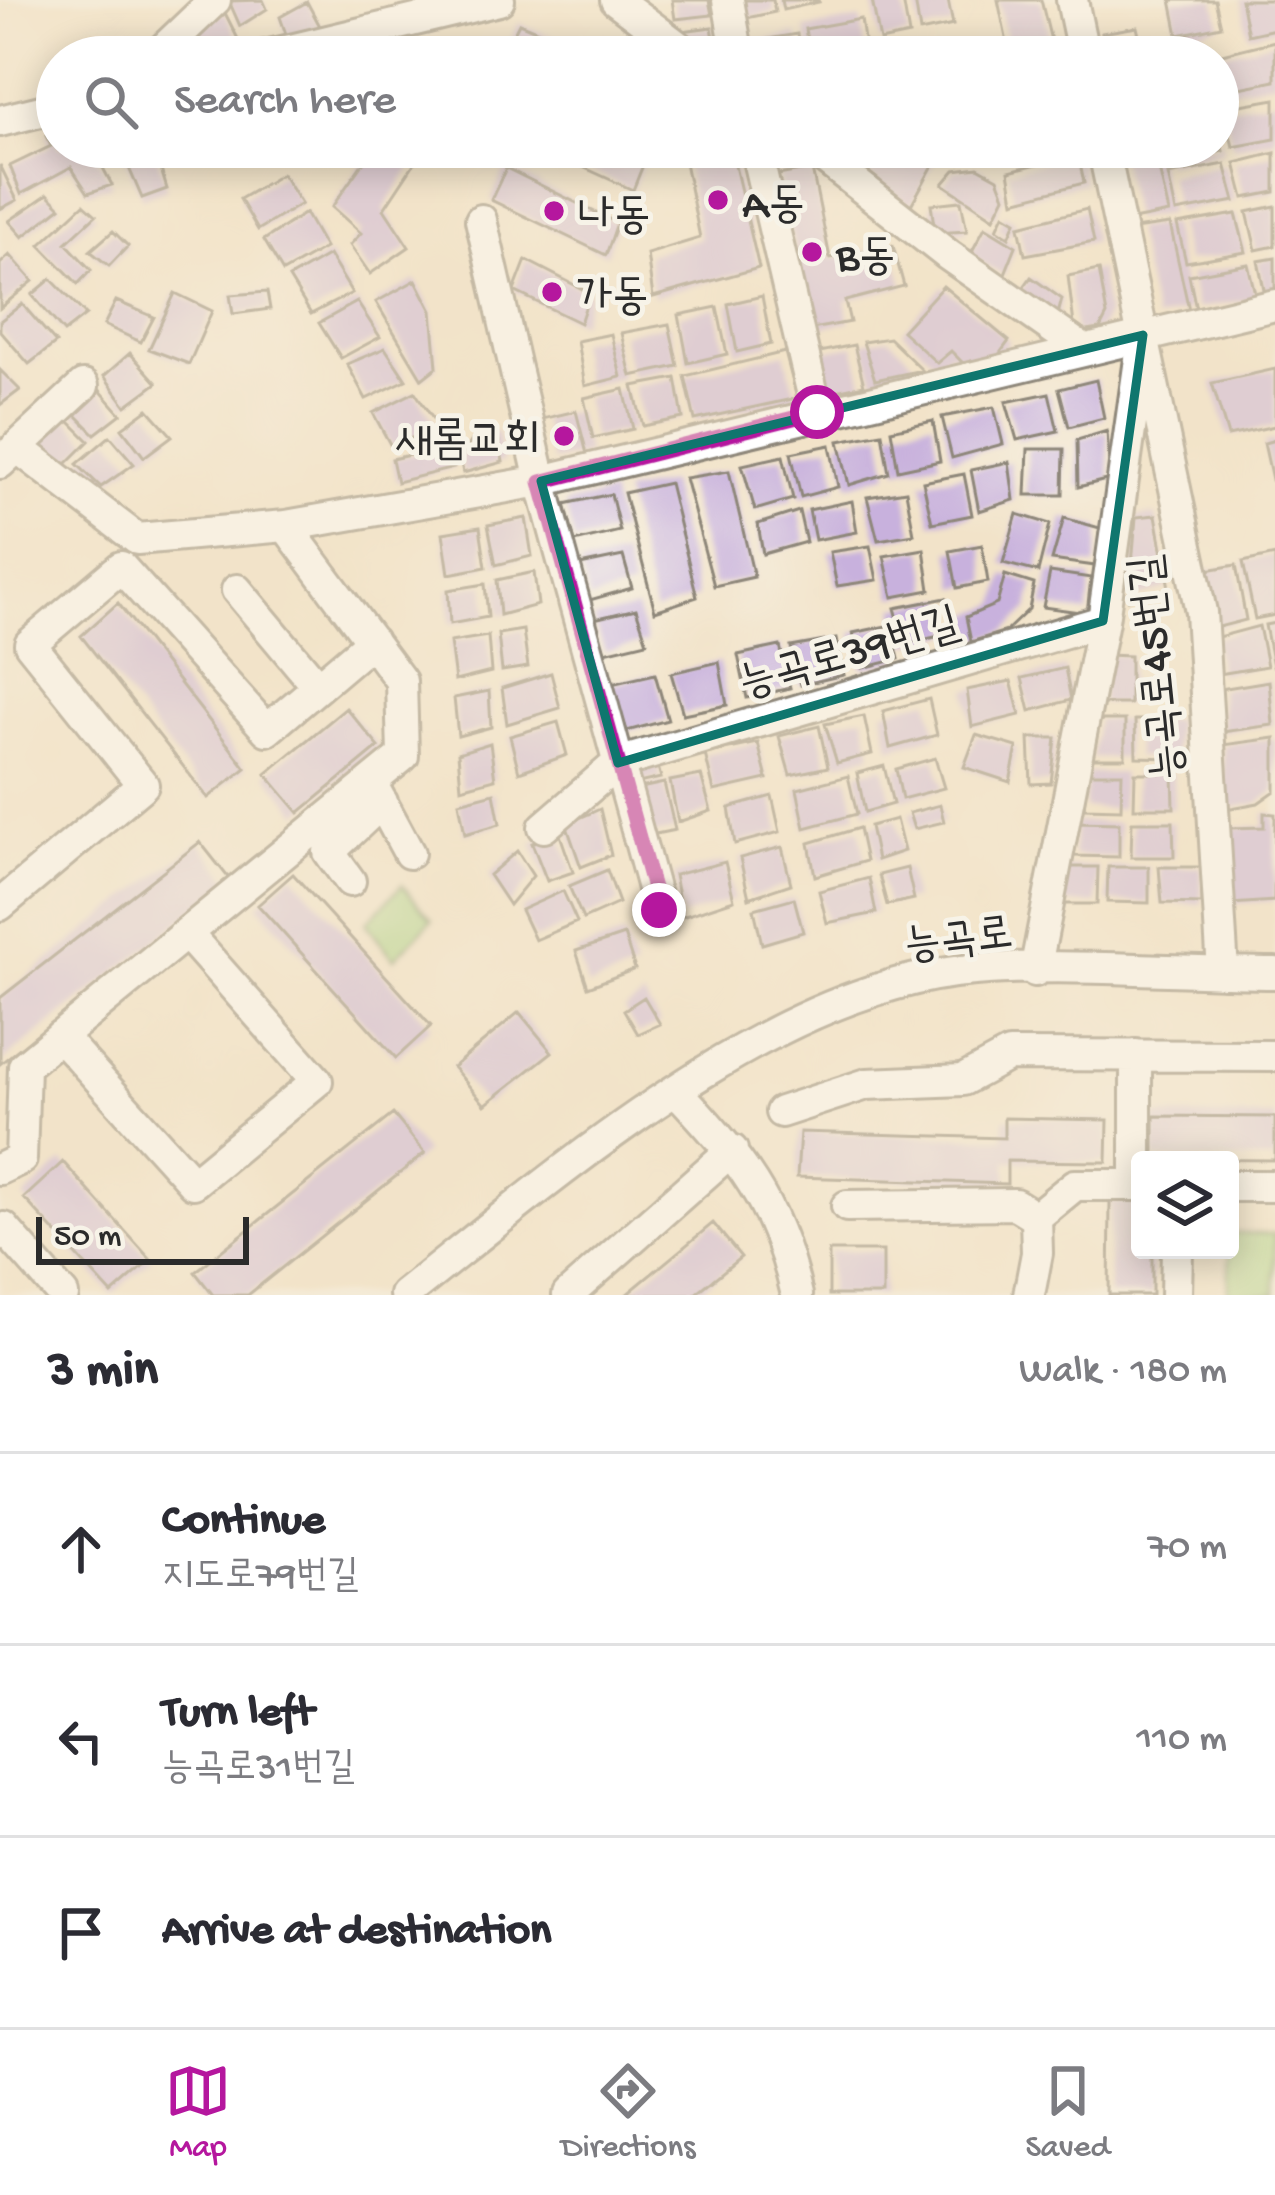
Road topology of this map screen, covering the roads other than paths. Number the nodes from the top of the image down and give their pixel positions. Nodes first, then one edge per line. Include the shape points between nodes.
1 (215, 0) edge
2 (499, 0) edge
3 (616, 0) edge
4 (728, 0) edge
5 (1072, 0) edge
6 (455, 5) edge
7 (177, 36) edge
8 (339, 36) edge
9 (664, 36) edge
10 (734, 36) edge
11 (1080, 36) edge
12 (36, 112) edge
13 (0, 121) edge
14 (760, 168) edge
15 (836, 168) edge
16 (1107, 168) edge
17 (482, 220) dead end
18 (1275, 305) edge
19 (1143, 335) junction
20 (1084, 350) junction
21 (83, 386) dead end
22 (817, 412) junction
23 (8, 455) edge
24 (541, 482) junction
25 (286, 526) junction
26 (237, 590) dead end
27 (1102, 621) junction
28 (371, 641) junction
29 (318, 687) junction
30 (619, 763) junction
31 (376, 792) junction
32 (544, 826) dead end
33 (409, 854) dead end
34 (350, 880) dead end
35 (0, 905) edge
36 (659, 910) dead end
37 (188, 935) junction
38 (1035, 971) junction
39 (1223, 972) junction
40 (1275, 973) edge
41 (60, 1036) junction
42 (1136, 1055) junction
43 (1275, 1056) edge
44 (676, 1090) junction
45 (782, 1112) dead end
46 (732, 1150) junction
47 (1137, 1151) edge
48 (0, 1169) edge
49 (1131, 1185) edge
50 (1239, 1186) edge
51 (1275, 1186) edge
52 (847, 1206) dead end
53 (1036, 1217) junction
54 (0, 1232) edge
55 (1177, 1259) edge
56 (63, 1295) edge
57 (405, 1295) edge
58 (568, 1295) edge
59 (797, 1295) edge
60 (1029, 1295) edge
61 (1176, 1295) edge

1 - 7 street
2 - 6 street
3 - 9 street
4 - 10 street
5 - 11 street
6 - 8 street
12 - 13 street
14 - 22 street
15 - 20 street
16 - 19 street, 능곡로45번길
17 - 24 street
18 - 19 street
19 - 20 street
19 - 27 street
19 - 39 street, 능곡로45번길 via 1201,612
20 - 22 street
21 - 23 street
22 - 24 street
23 - 25 street via 137,539
24 - 25 street
24 - 30 street
25 - 28 street
26 - 29 street
27 - 30 street, 능곡로39번길
27 - 38 street
28 - 29 street
28 - 31 street via 401,682 403,756
29 - 35 street via 267,730 121,567 30,644 143,785
30 - 32 street
30 - 36 street
31 - 33 street
31 - 34 street via 329,852
31 - 37 street
37 - 41 street
37 - 41 street via 316,1081 193,1183
38 - 39 street, 능곡로
38 - 44 street, 능곡로 via 972,970 850,998
39 - 40 street, 능곡로
41 - 48 street via 25,1066 21,1159
42 - 43 street
42 - 45 street via 1009,1055 963,1080 867,1084
42 - 47 street
44 - 46 street
44 - 57 street, 능곡로 via 613,1130
46 - 58 street
46 - 59 street via 784,1234
49 - 53 street via 1076,1185
50 - 51 street
52 - 53 street via 1015,1204
53 - 60 street
54 - 56 street
55 - 61 street

